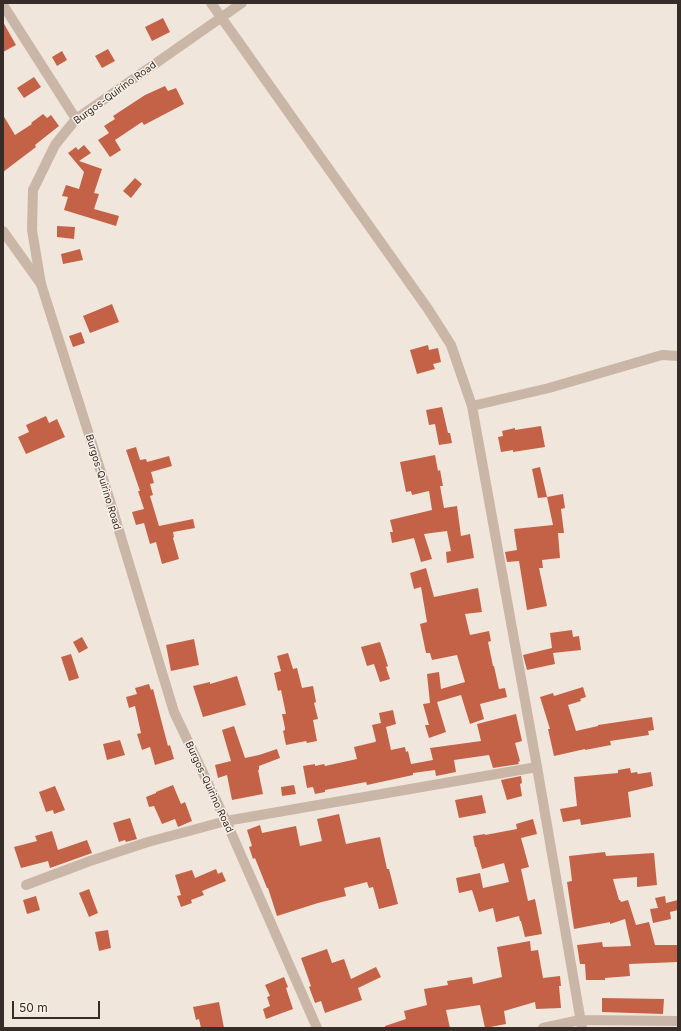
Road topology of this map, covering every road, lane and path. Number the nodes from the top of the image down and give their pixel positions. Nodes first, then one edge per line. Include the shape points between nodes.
1 (211, 3) edge
2 (242, 3) edge
3 (3, 5) edge
4 (222, 18) junction
5 (76, 119) junction
6 (3, 231) edge
7 (41, 284) junction
8 (678, 356) edge
9 (472, 406) junction
10 (537, 766) junction
11 (226, 821) junction
12 (26, 885) dead end
13 (678, 1021) edge
14 (581, 1024) edge
15 (317, 1028) edge
16 (543, 1028) edge

1 - 4 street
2 - 4 street, Burgos-Quirino Road
3 - 5 street
4 - 5 street, Burgos-Quirino Road
4 - 9 street via 428,308 451,345
5 - 7 street, Burgos-Quirino Road via 55,145 33,190 32,230
6 - 7 street
7 - 11 street, Burgos-Quirino Road via 174,712
8 - 9 street via 662,355 549,388
9 - 10 street
10 - 11 street
10 - 14 street
11 - 12 street via 90,861
11 - 15 street, Burgos-Quirino Road
13 - 14 street
14 - 16 street

